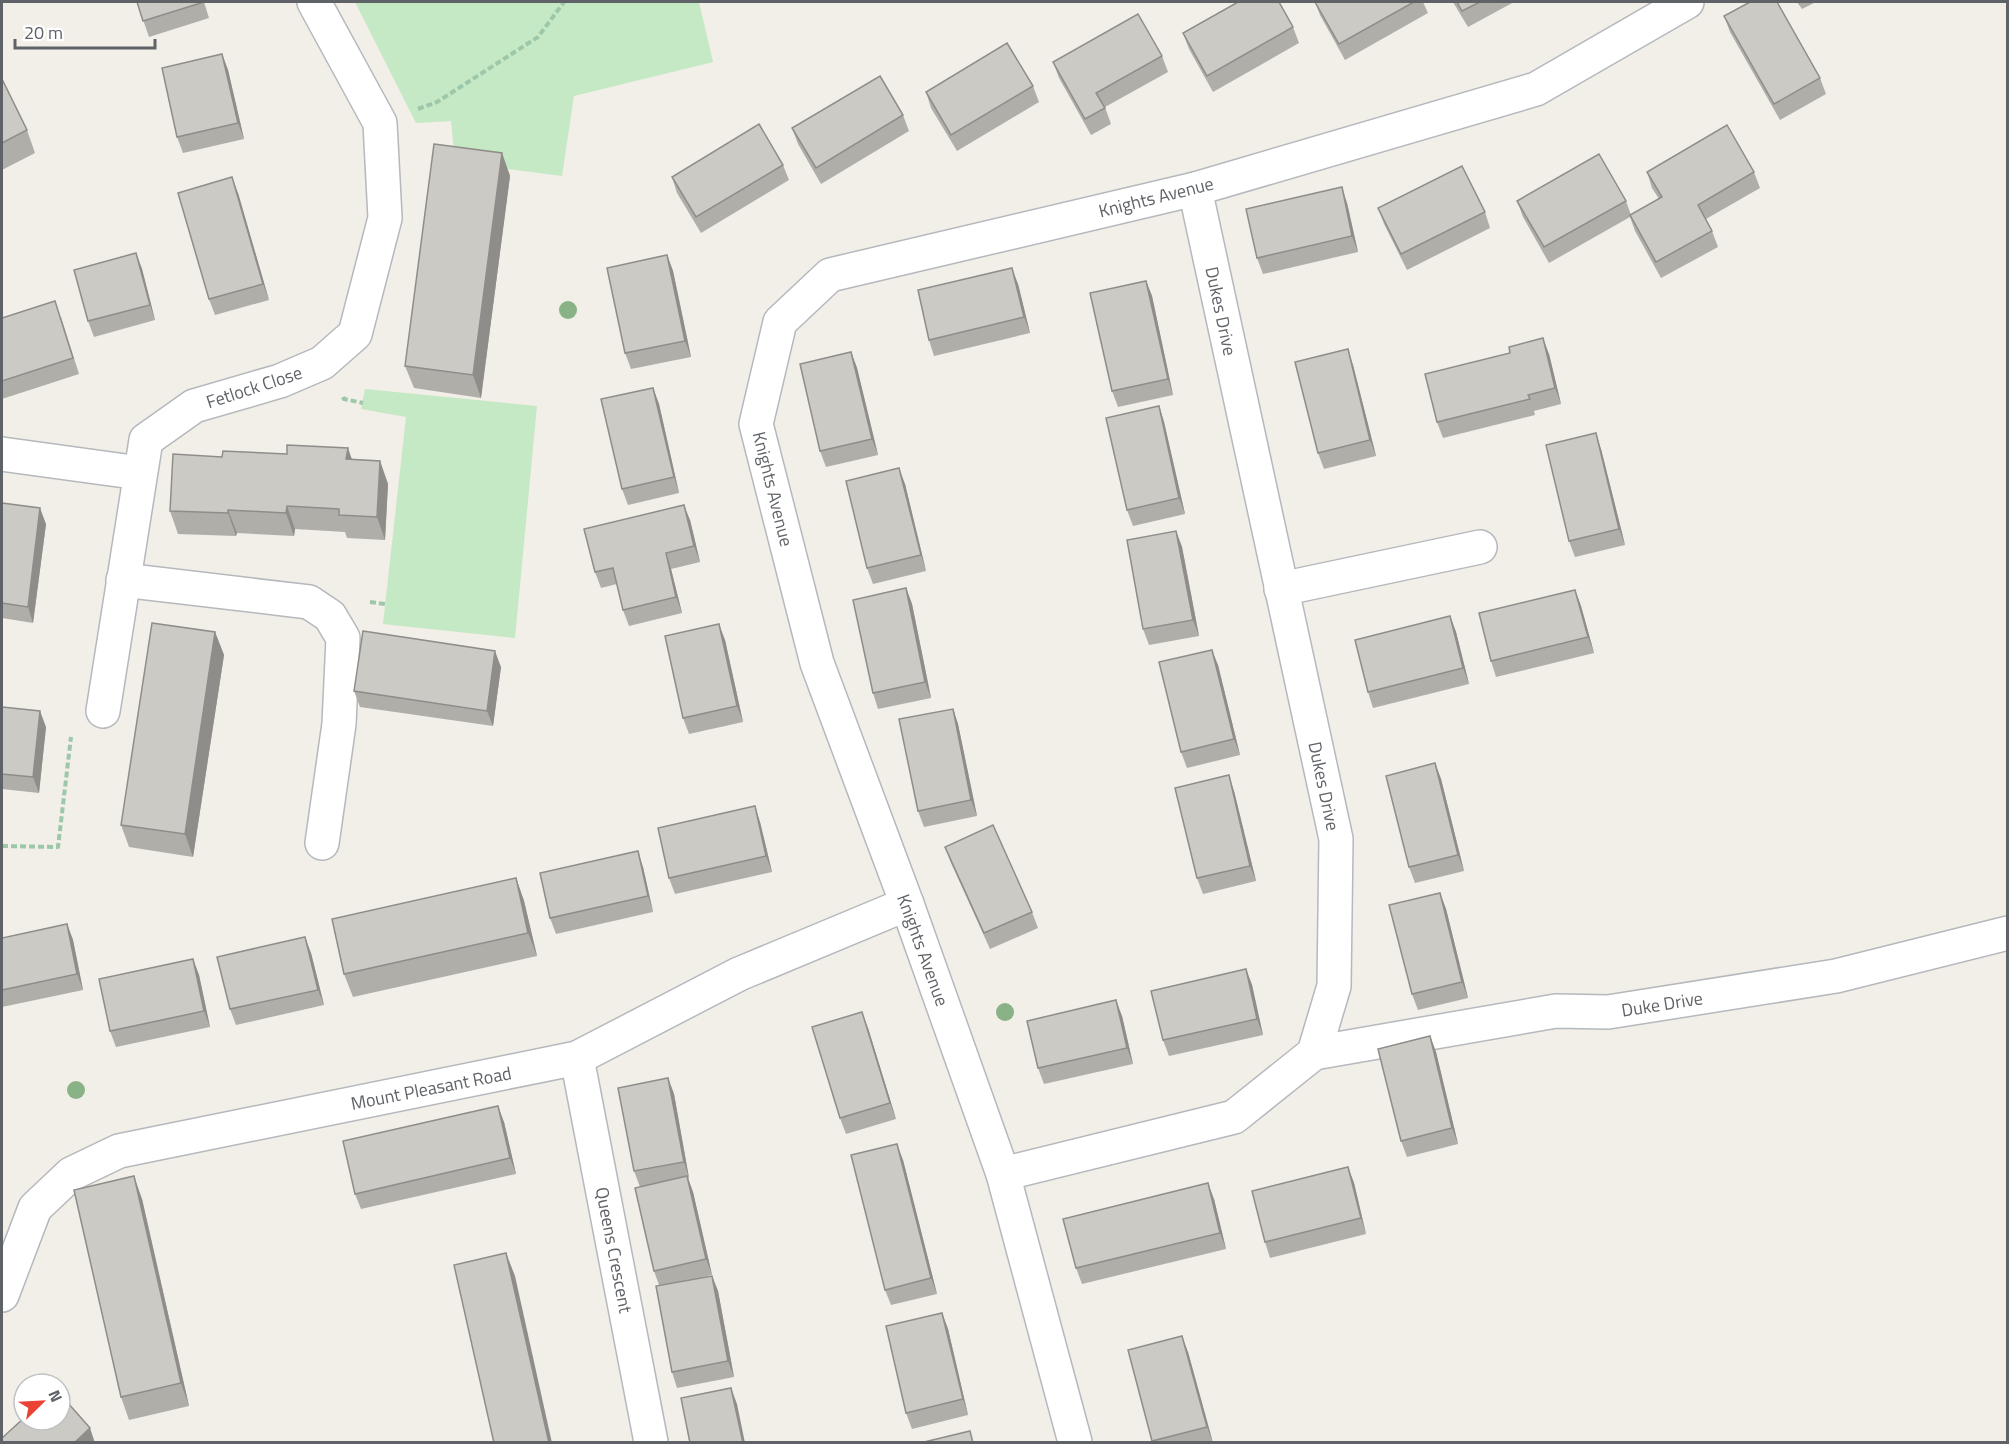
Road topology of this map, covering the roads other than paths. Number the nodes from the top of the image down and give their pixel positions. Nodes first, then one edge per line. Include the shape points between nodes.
1 (314, 2) edge
2 (1687, 2) edge
3 (1195, 189) junction
4 (2, 454) edge
5 (140, 473) junction
6 (1480, 548) dead end
7 (123, 580) junction
8 (1281, 589) junction
9 (103, 711) dead end
10 (322, 843) dead end
11 (907, 904) junction
12 (2007, 933) edge
13 (1314, 1053) junction
14 (577, 1058) junction
15 (1003, 1174) junction
16 (2, 1295) edge
17 (651, 1443) edge
18 (1075, 1443) edge

1 - 5 street, Fetlock Close via 380,123 385,218 355,334 322,363 280,381 194,406 146,440
2 - 3 street, Knights Avenue via 1536,89
3 - 8 street, Dukes Drive
3 - 11 street, Knights Avenue via 830,274 780,322 756,424 817,663
4 - 5 street
5 - 7 street, Fetlock Close
6 - 8 street
7 - 9 street, Fetlock Close
7 - 10 street via 309,602 330,616 343,638 339,724
8 - 13 street, Dukes Drive via 1336,839 1334,986
11 - 14 street, Mount Pleasant Road via 739,974
11 - 15 street, Knights Avenue
12 - 13 street, Duke Drive via 1836,976 1608,1012 1557,1011
13 - 15 street via 1234,1117
14 - 16 street, Mount Pleasant Road via 119,1150 71,1174 35,1208
14 - 17 street, Queens Crescent
15 - 18 street, Knights Avenue

